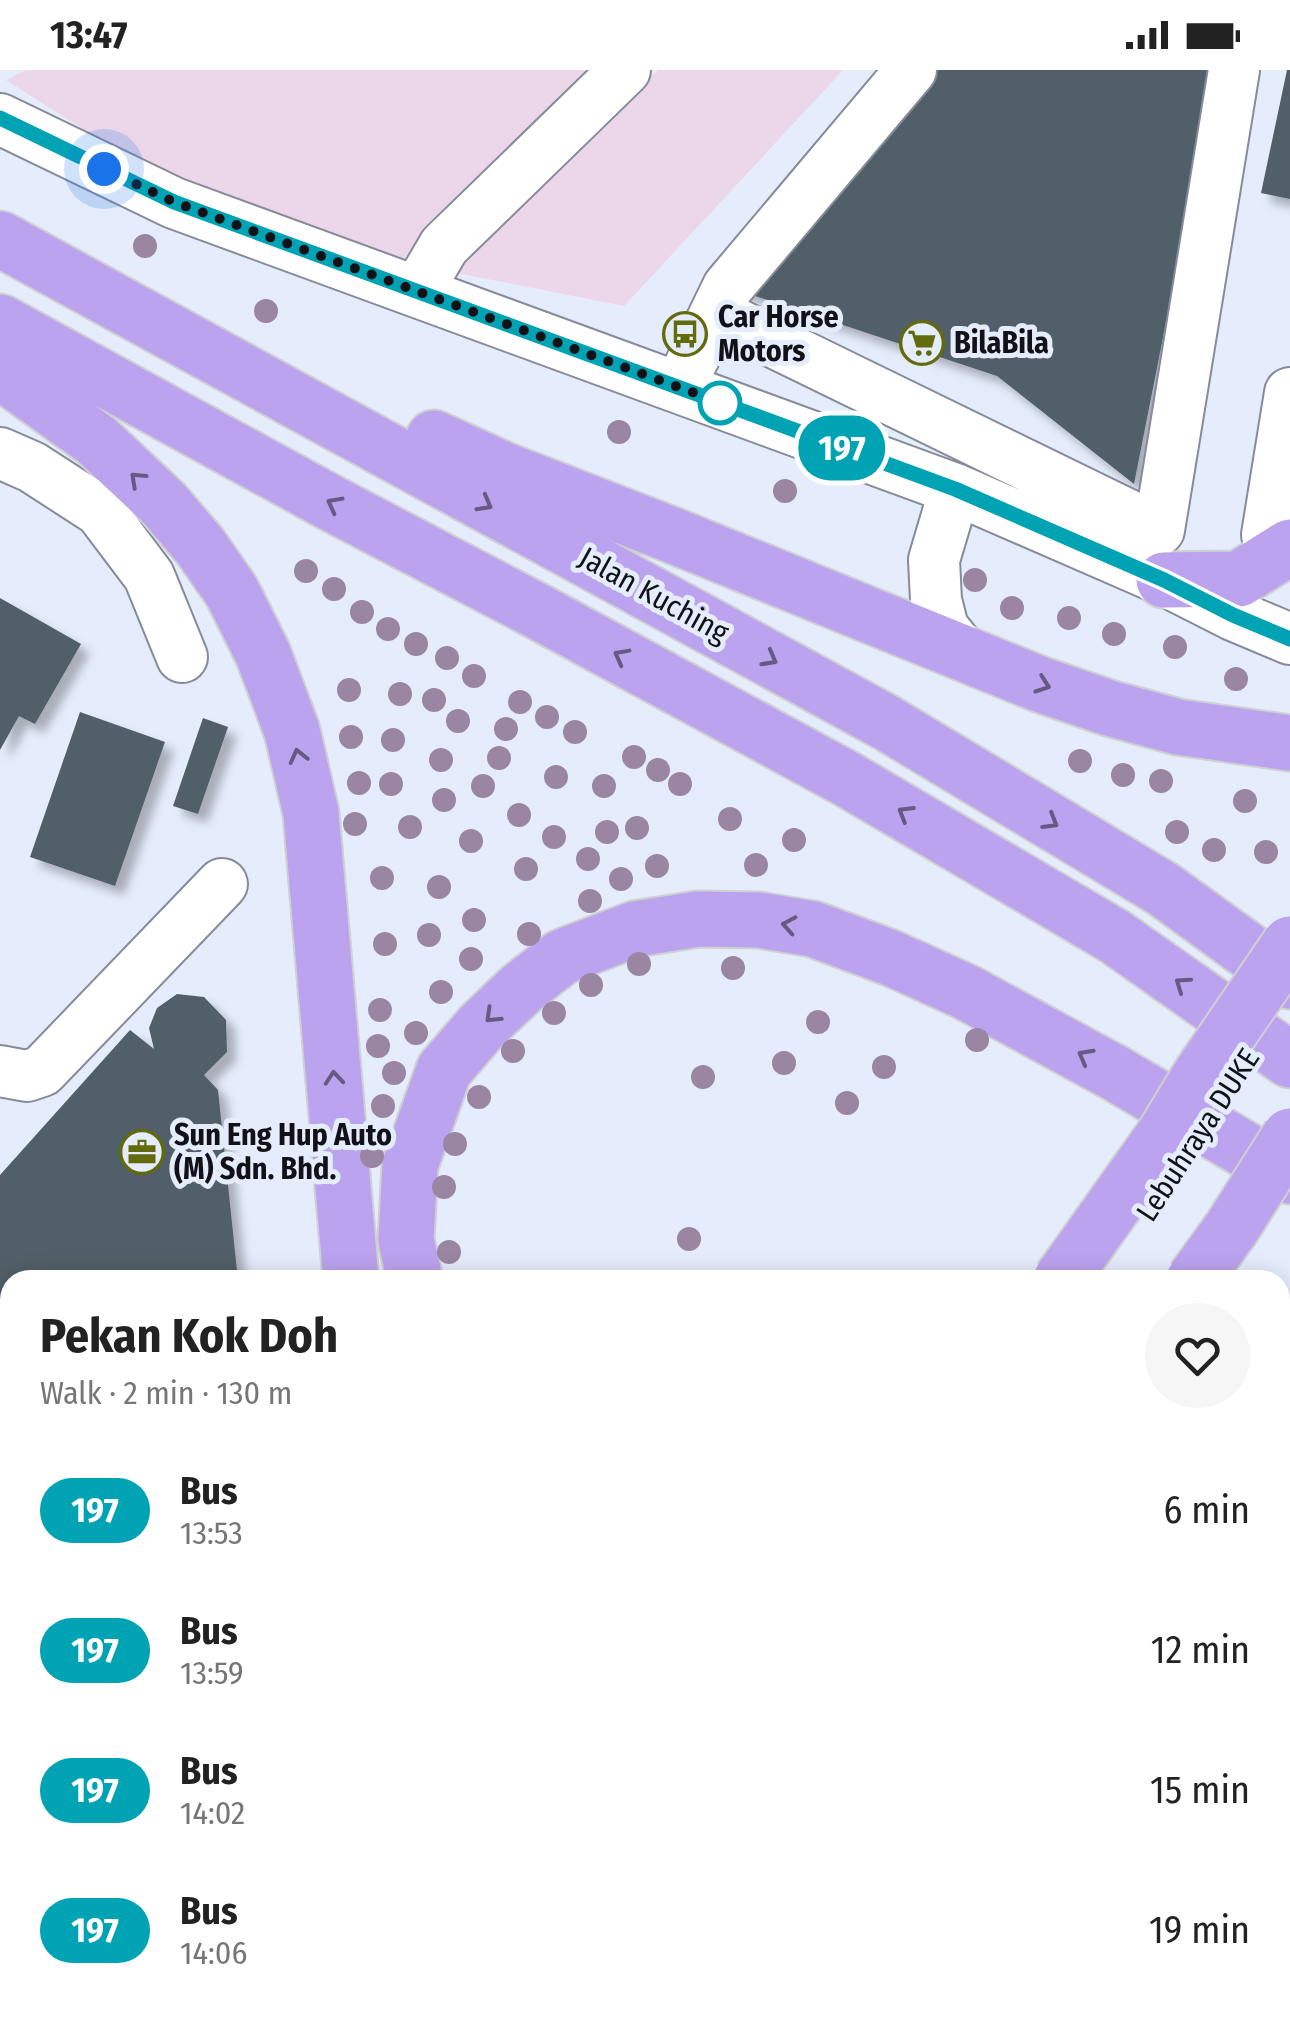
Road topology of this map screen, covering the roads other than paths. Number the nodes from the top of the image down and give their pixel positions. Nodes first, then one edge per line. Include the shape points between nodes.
1 (626, 70) edge
2 (911, 70) edge
3 (1234, 70) edge
4 (0, 118) edge
5 (15, 247) edge
6 (417, 292) junction
7 (716, 314) junction
8 (0, 322) edge
9 (0, 371) edge
10 (679, 388) junction
11 (1290, 393) edge
12 (0, 453) edge
13 (955, 489) junction
14 (1283, 552) edge
15 (934, 560) junction
16 (1164, 580) junction
17 (854, 610) junction
18 (1290, 639) edge
19 (964, 654) junction
20 (182, 657) dead end
21 (1290, 743) edge
22 (222, 884) dead end
23 (1290, 944) edge
24 (1290, 984) edge
25 (1290, 1060) edge
26 (0, 1071) edge
27 (1290, 1136) edge
28 (1290, 1176) edge
29 (350, 1270) edge
30 (413, 1270) edge
31 (1068, 1270) edge
32 (1109, 1270) edge
33 (1201, 1270) edge

1 - 6 street via 444,246
2 - 7 street via 728,288
3 - 7 street via 1159,530
4 - 6 street via 174,202
5 - 17 highway via 504,470
5 -> 24 highway, Jalan Kuching via 887,724 1163,890
6 - 10 street
7 - 10 street
25 -> 8 highway via 1114,936 847,779
29 -> 9 highway via 311,813 292,732 263,654 232,592 164,504 96,440
10 - 13 street
11 - 14 street via 1266,534
12 - 20 street via 100,512 149,576
13 - 15 street
13 - 16 street
14 - 16 highway via 1238,579
15 - 17 street via 907,595
15 - 19 street via 943,628
16 - 18 street
17 - 19 highway
19 -> 21 highway via 1108,708
22 - 26 street via 42,1071
23 - 31 highway, bridge
24 - 32 highway, Lebuhraya DUKE via 1236,1082
27 - 33 highway, bridge
28 -> 30 highway via 983,1000 891,958 813,929 698,919 636,929 562,957 522,988 444,1070 410,1165 406,1240

